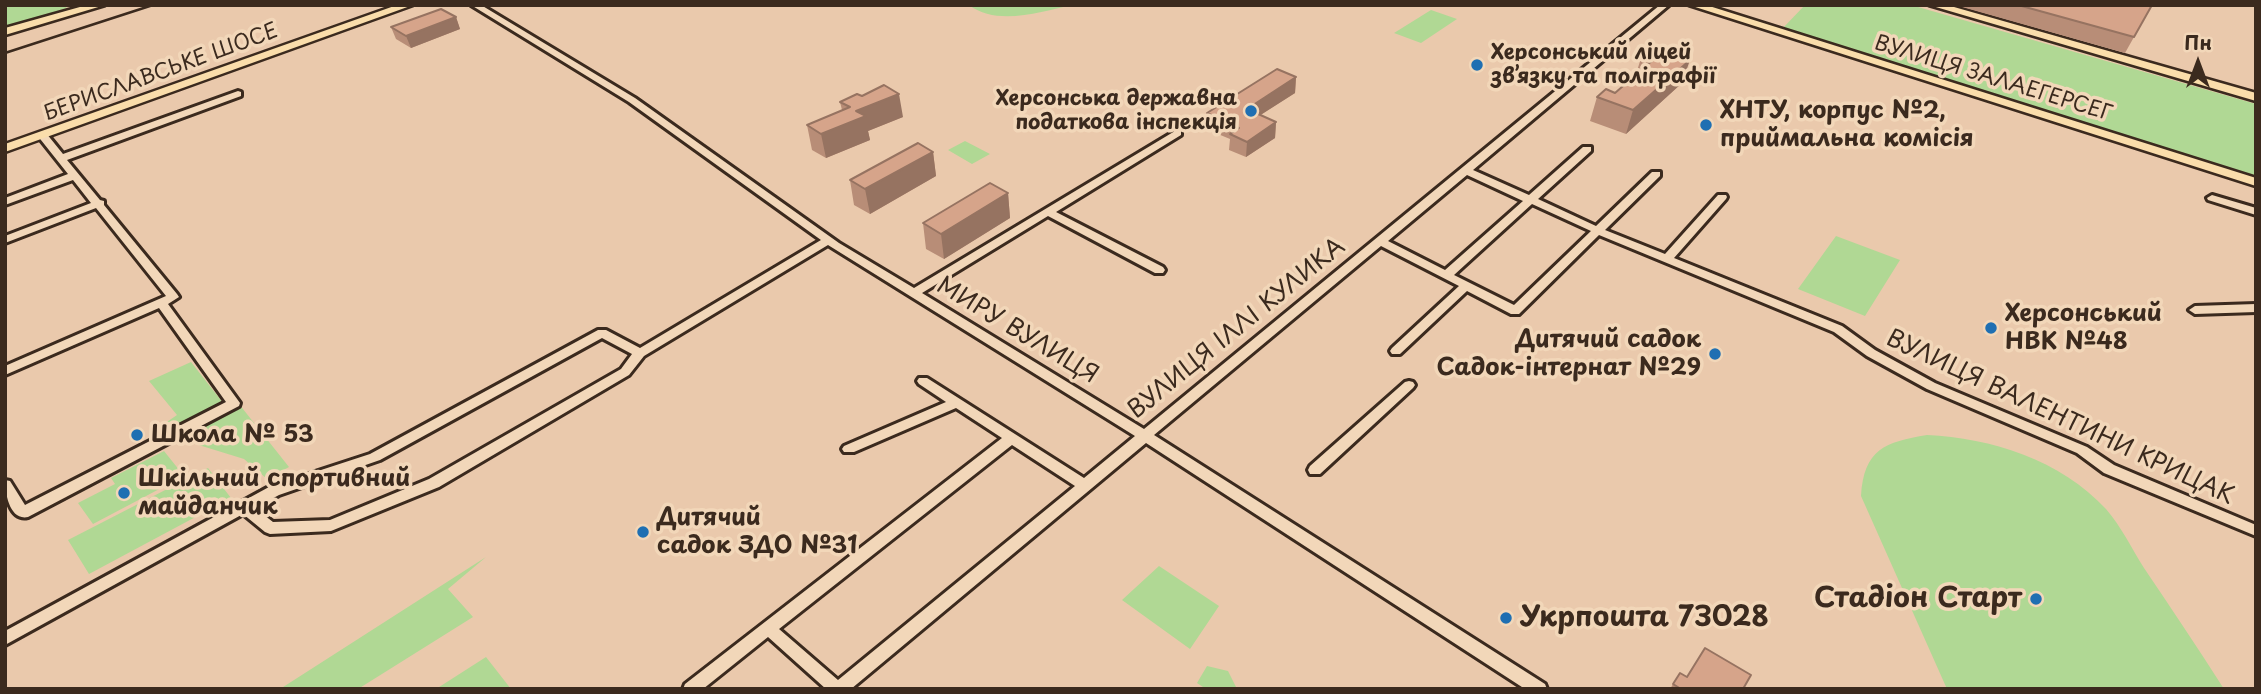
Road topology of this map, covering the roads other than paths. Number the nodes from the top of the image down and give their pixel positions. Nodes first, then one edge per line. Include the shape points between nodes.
1 (100, 5) edge
2 (408, 5) edge
3 (475, 5) edge
4 (1665, 5) edge
5 (1694, 5) edge
6 (1934, 5) edge
7 (1715, 9) edge
8 (5, 32) edge
9 (238, 93) dead end
10 (2256, 97) edge
11 (1178, 133) dead end
12 (42, 135) junction
13 (5, 148) edge
14 (1587, 149) dead end
15 (63, 158) junction
16 (1465, 170) junction
17 (1656, 174) dead end
18 (76, 175) junction
19 (2256, 182) edge
20 (1722, 197) dead end
21 (2212, 198) dead end
22 (1529, 199) junction
23 (5, 202) edge
24 (100, 203) junction
25 (1048, 212) junction
26 (2256, 212) edge
27 (1598, 231) junction
28 (5, 240) edge
29 (828, 241) junction
30 (1380, 241) junction
31 (1667, 259) junction
32 (1159, 270) dead end
33 (1446, 276) junction
34 (1465, 286) junction
35 (913, 294) junction
36 (167, 299) junction
37 (2256, 308) edge
38 (2195, 310) dead end
39 (1396, 351) dead end
40 (640, 353) junction
41 (5, 370) edge
42 (923, 381) dead end
43 (1409, 385) dead end
44 (956, 403) junction
45 (1143, 435) junction
46 (1011, 438) junction
47 (849, 449) dead end
48 (1315, 470) dead end
49 (5, 485) edge
50 (1084, 485) junction
51 (244, 507) junction
52 (2256, 531) edge
53 (768, 628) junction
54 (5, 639) edge
55 (691, 689) edge
56 (838, 689) edge
57 (1539, 689) edge

1 - 8 main road
2 - 12 main road, БЕРИСЛАВСЬКЕ ШОСЕ
3 - 29 street, МИРУ ВУЛИЦЯ via 632,100
4 - 16 street, ВУЛИЦЯ ІЛЛІ КУЛИКА
5 - 7 main road, ВУЛИЦЯ ЗАЛАЕГЕРСЕГ
6 - 10 main road
7 - 19 main road, ВУЛИЦЯ ЗАЛАЕГЕРСЕГ
9 - 15 street
11 - 25 street
12 - 13 main road, БЕРИСЛАВСЬКЕ ШОСЕ
12 - 15 street
14 - 22 street
15 - 18 street
16 - 22 street, ВУЛИЦЯ ВАЛЕНТИНИ КРИЦАК
16 - 30 street, ВУЛИЦЯ ІЛЛІ КУЛИКА
17 - 27 street
18 - 23 street
18 - 24 street
20 - 31 street
21 - 26 street
22 - 27 street, ВУЛИЦЯ ВАЛЕНТИНИ КРИЦАК
22 - 33 street
24 - 28 street
24 - 36 street
25 - 32 street
25 - 35 street
27 - 31 street, ВУЛИЦЯ ВАЛЕНТИНИ КРИЦАК
27 - 34 street via 1515,311
29 - 35 street, МИРУ ВУЛИЦЯ
29 - 40 street
30 - 33 street
30 - 45 street, ВУЛИЦЯ ІЛЛІ КУЛИКА
31 - 52 street, ВУЛИЦЯ ВАЛЕНТИНИ КРИЦАК via 1838,329 1931,386
33 - 34 street
34 - 39 street
35 - 45 street, МИРУ ВУЛИЦЯ
36 - 41 street
36 - 49 street via 234,402 23,513
37 - 38 street
40 - 51 street via 602,333 376,457 274,491
40 - 51 street via 625,372 434,483 331,525 270,528
42 - 44 street
43 - 48 street
44 - 46 street
44 - 47 street
45 - 50 street, ВУЛИЦЯ ІЛЛІ КУЛИКА
45 - 57 street, МИРУ ВУЛИЦЯ
46 - 50 street
46 - 53 street
50 - 56 street, ВУЛИЦЯ ІЛЛІ КУЛИКА
51 - 54 street
53 - 55 street
53 - 56 street

